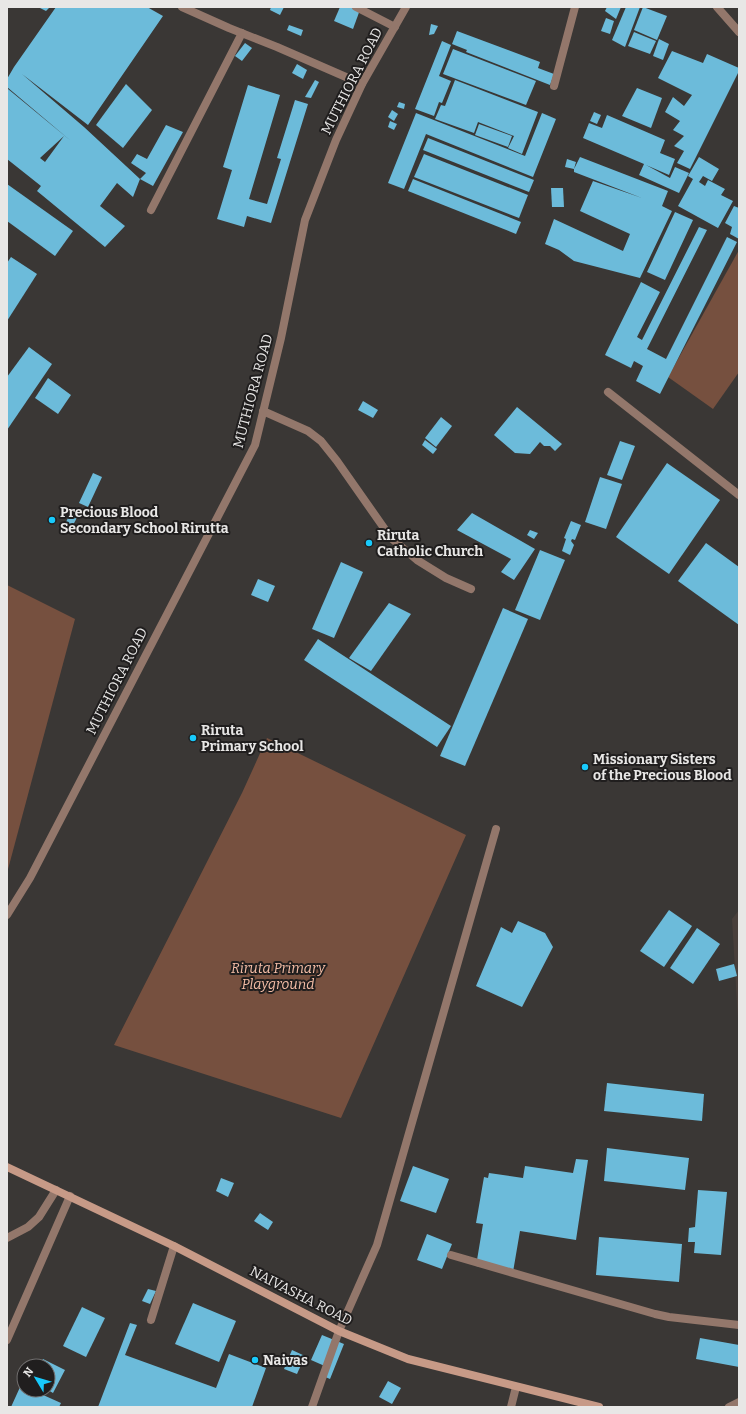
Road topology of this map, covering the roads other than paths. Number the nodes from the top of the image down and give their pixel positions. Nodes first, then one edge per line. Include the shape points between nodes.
1 (182, 7) edge
2 (356, 7) edge
3 (406, 7) edge
4 (575, 7) edge
5 (717, 7) edge
6 (395, 27) junction
7 (739, 32) edge
8 (242, 33) junction
9 (362, 84) junction
10 (554, 86) dead end
11 (151, 210) dead end
12 (608, 392) dead end
13 (263, 412) junction
14 (739, 495) edge
15 (471, 589) dead end
16 (496, 830) dead end
17 (7, 915) edge
18 (7, 1167) edge
19 (56, 1190) junction
20 (70, 1196) junction
21 (7, 1238) edge
22 (174, 1246) junction
23 (451, 1255) dead end
24 (151, 1320) dead end
25 (739, 1325) edge
26 (339, 1331) junction
27 (7, 1340) edge
28 (516, 1387) junction
29 (739, 1402) edge
30 (312, 1407) edge
31 (510, 1407) edge
32 (599, 1407) edge
33 (729, 1407) edge

1 - 8 street
2 - 6 street
3 - 6 street, MUTHIORA ROAD
4 - 10 street
5 - 7 street
6 - 9 street, MUTHIORA ROAD
8 - 9 street
8 - 11 street
9 - 13 street, MUTHIORA ROAD via 336,140 305,220
12 - 14 street
13 - 15 street via 308,431 321,441 391,538 417,560 446,578
13 - 17 street, MUTHIORA ROAD via 255,444 30,878
16 - 26 street via 377,1245
18 - 19 main road, NAIVASHA ROAD
19 - 20 main road, NAIVASHA ROAD
19 - 21 street via 39,1217 28,1227
20 - 22 main road, NAIVASHA ROAD
20 - 27 street
22 - 24 street
22 - 26 main road, NAIVASHA ROAD
23 - 25 street via 654,1314
26 - 28 main road, NAIVASHA ROAD via 408,1359
26 - 30 street
28 - 31 street
28 - 32 main road, NAIVASHA ROAD
29 - 33 street

